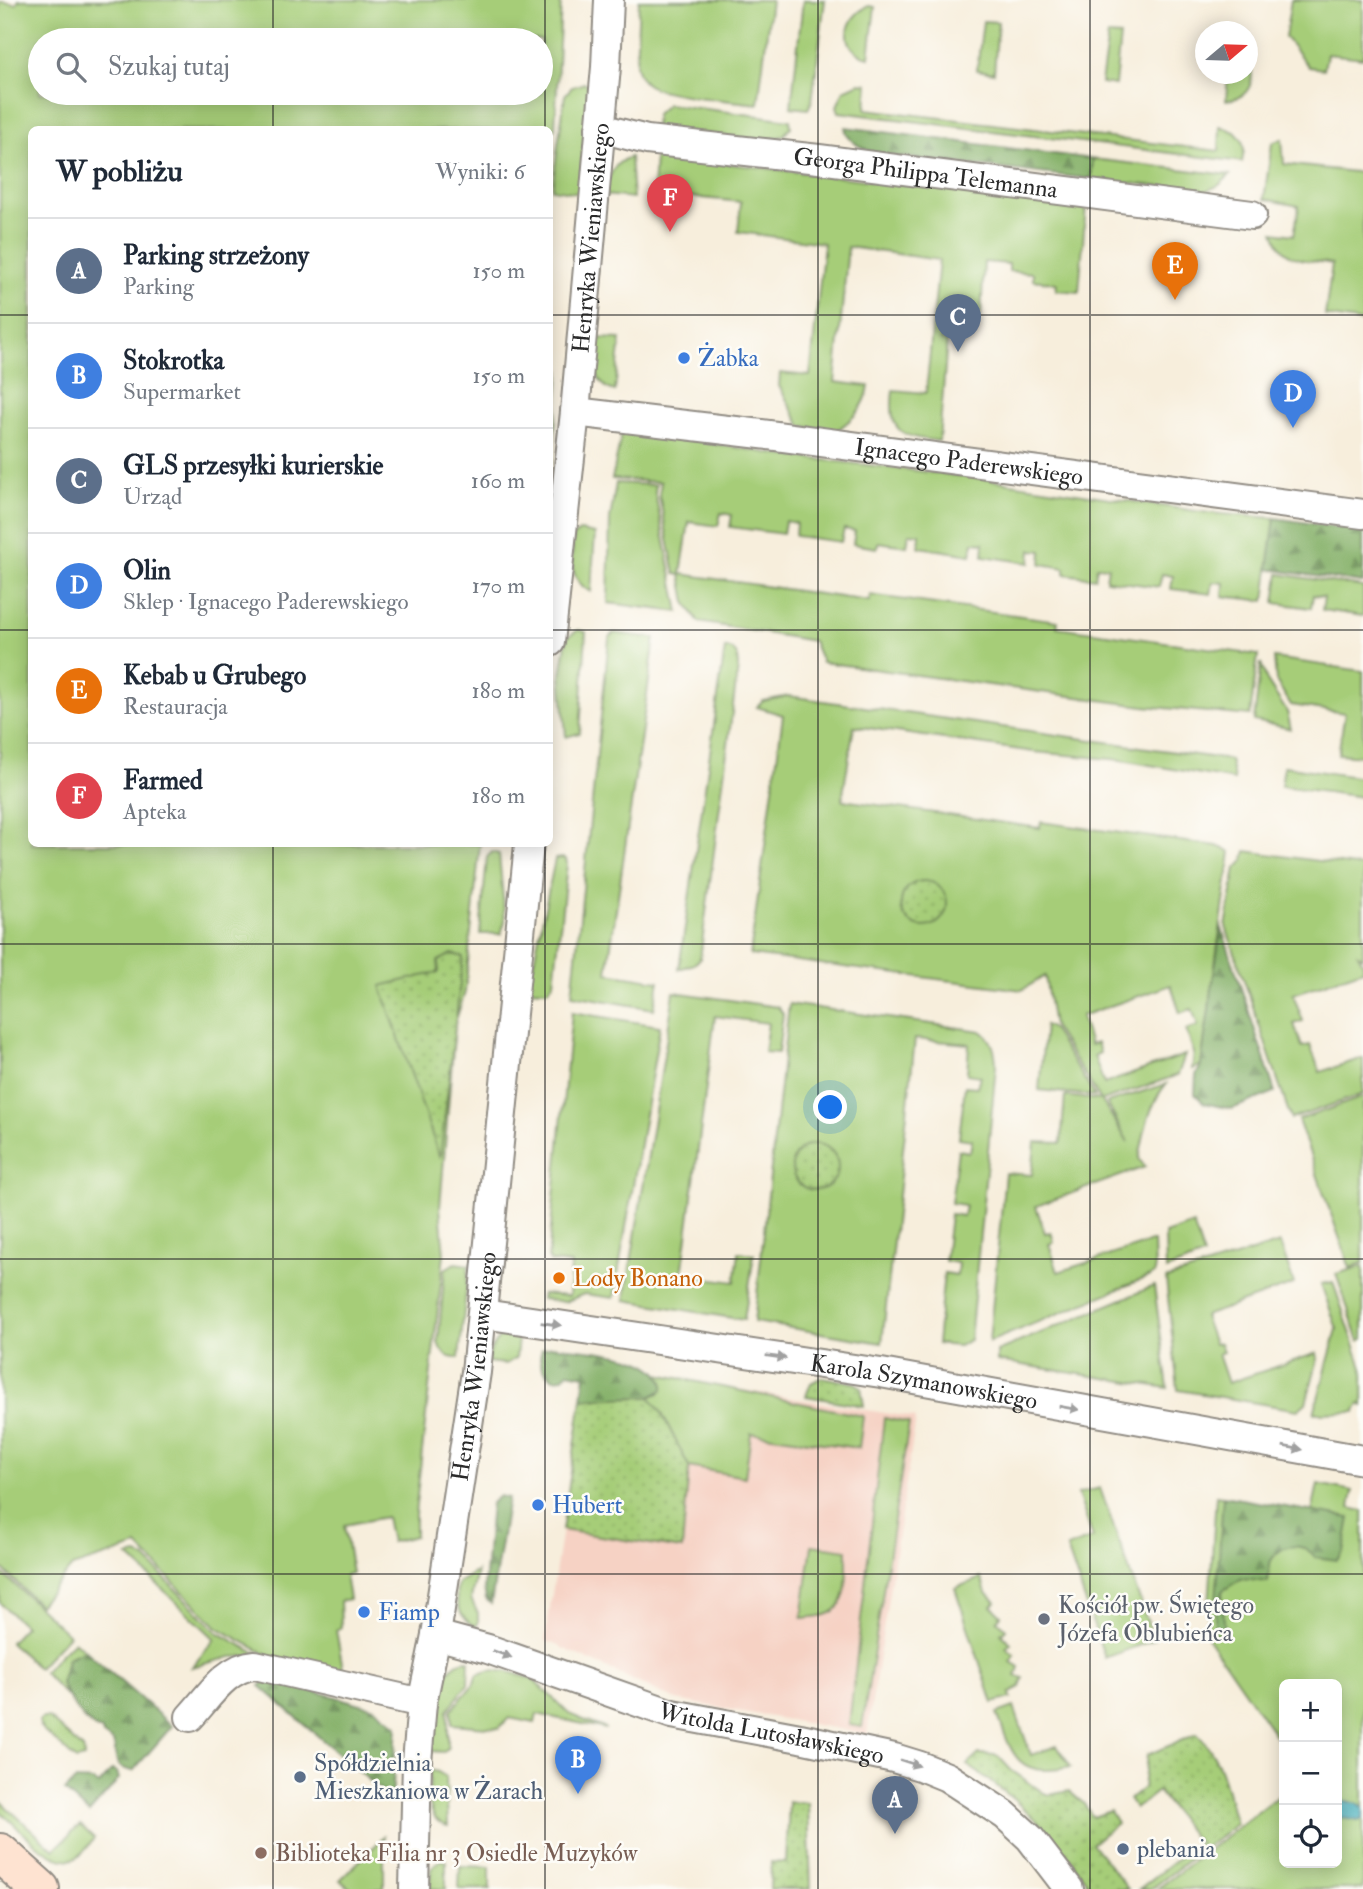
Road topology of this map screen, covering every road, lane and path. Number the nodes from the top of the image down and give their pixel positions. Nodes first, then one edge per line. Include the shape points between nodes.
1 (609, 0) edge
2 (600, 128) junction
3 (1252, 215) dead end
4 (575, 412) junction
5 (1363, 514) edge
6 (553, 614) edge
7 (529, 847) edge
8 (483, 1314) junction
9 (1363, 1460) edge
10 (436, 1635) junction
11 (422, 1703) junction
12 (190, 1717) dead end
13 (0, 1853) edge
14 (40, 1889) edge
15 (414, 1889) edge
16 (1069, 1889) edge

1 - 2 street, Henryka Wieniawskiego
2 - 3 street, Georga Philippa Telemanna via 647,140
2 - 4 street, Henryka Wieniawskiego
4 - 5 street, Ignacego Paderewskiego
4 - 6 street, Henryka Wieniawskiego
7 - 8 street, Henryka Wieniawskiego
8 -> 9 street, Karola Szymanowskiego via 881,1373
8 - 10 street, Henryka Wieniawskiego
10 - 11 street, Henryka Wieniawskiego
10 -> 16 street, Witolda Lutosławskiego via 671,1714 867,1752 929,1770 1005,1815 1030,1838
11 - 12 street via 255,1665 231,1673
11 - 15 street, Henryka Wieniawskiego
13 - 14 street

